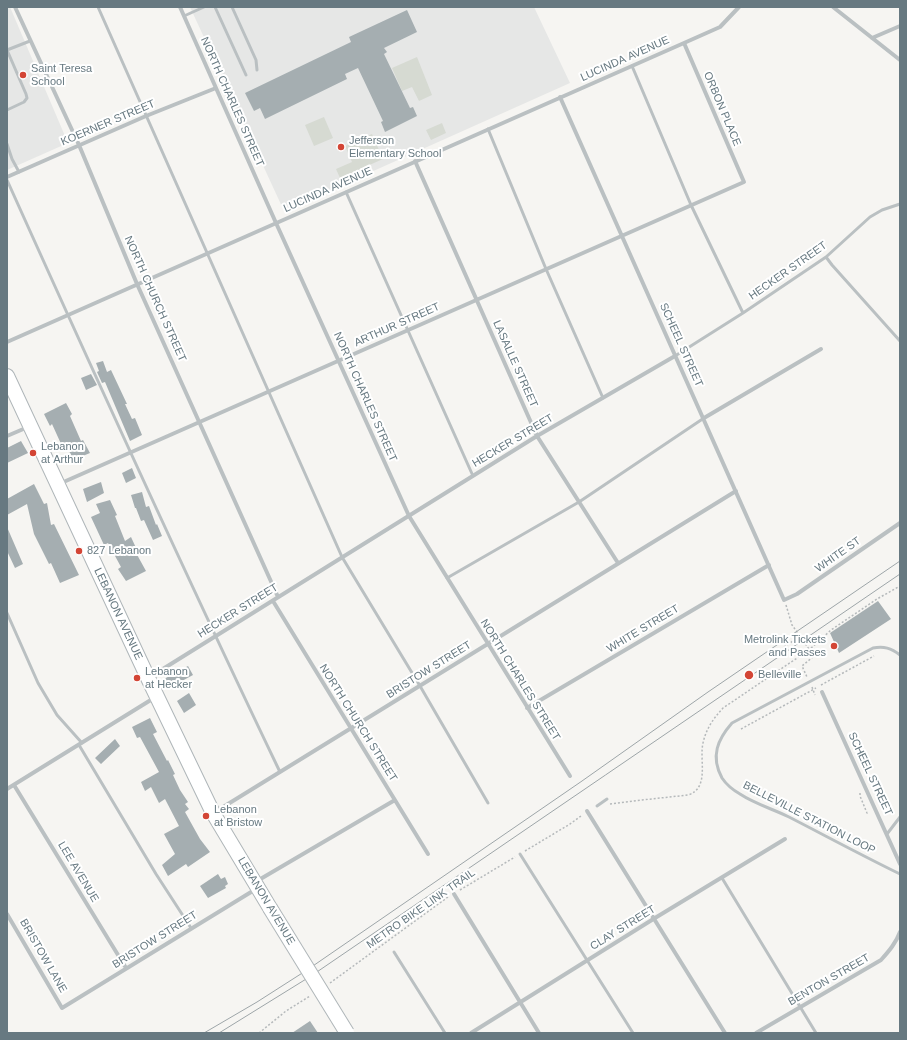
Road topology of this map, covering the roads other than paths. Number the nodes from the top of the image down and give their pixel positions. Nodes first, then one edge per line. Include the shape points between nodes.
1 (15, 7) edge
2 (98, 7) edge
3 (180, 7) edge
4 (204, 7) edge
5 (215, 7) edge
6 (232, 7) edge
7 (739, 7) edge
8 (833, 7) edge
9 (184, 16) junction
10 (900, 26) edge
11 (872, 38) junction
12 (30, 40) junction
13 (684, 43) junction
14 (7, 50) edge
15 (900, 60) edge
16 (632, 66) junction
17 (257, 70) dead end
18 (246, 74) dead end
19 (216, 88) junction
20 (560, 97) junction
21 (7, 110) edge
22 (146, 116) junction
23 (488, 129) junction
24 (7, 144) edge
25 (79, 145) junction
26 (415, 161) junction
27 (19, 172) junction
28 (7, 177) edge
29 (7, 180) edge
30 (744, 182) joint
31 (346, 192) junction
32 (900, 204) edge
33 (691, 205) junction
34 (276, 223) junction
35 (622, 236) junction
36 (207, 254) junction
37 (826, 257) junction
38 (546, 269) junction
39 (137, 284) junction
40 (476, 300) junction
41 (743, 313) junction
42 (68, 315) junction
43 (408, 330) junction
44 (900, 341) edge
45 (7, 342) edge
46 (821, 349) dead end
47 (675, 356) junction
48 (339, 361) junction
49 (7, 376) edge
50 (269, 391) junction
51 (603, 398) junction
52 (704, 418) junction
53 (200, 422) junction
54 (30, 426) junction
55 (7, 436) edge
56 (537, 436) junction
57 (129, 453) junction
58 (473, 476) junction
59 (57, 484) junction
60 (736, 491) junction
61 (579, 502) junction
62 (409, 516) junction
63 (900, 523) edge
64 (342, 557) junction
65 (618, 563) junction
66 (769, 565) junction
67 (447, 578) junction
68 (278, 597) junction
69 (784, 600) joint
70 (273, 601) junction
71 (7, 613) edge
72 (214, 636) junction
73 (488, 644) junction
74 (900, 655) edge
75 (148, 678) junction
76 (420, 686) junction
77 (822, 692) dead end
78 (156, 697) junction
79 (527, 708) junction
80 (350, 728) junction
81 (80, 744) junction
82 (280, 772) junction
83 (570, 776) dead end
84 (14, 785) junction
85 (7, 789) edge
86 (607, 799) dead end
87 (395, 800) junction
88 (488, 803) dead end
89 (597, 806) dead end
90 (588, 811) road end
91 (213, 813) junction
92 (900, 817) edge
93 (887, 834) junction
94 (785, 839) dead end
95 (428, 854) dead end
96 (520, 854) road end
97 (900, 864) edge
98 (900, 874) edge
99 (722, 878) junction
100 (256, 885) junction
101 (454, 894) road end
102 (7, 914) edge
103 (655, 918) junction
104 (191, 928) junction
105 (900, 932) edge
106 (394, 952) dead end
107 (588, 960) junction
108 (126, 968) junction
109 (520, 1003) junction
110 (800, 1007) junction
111 (62, 1008) joint
112 (347, 1033) edge
113 (445, 1033) edge
114 (471, 1033) edge
115 (539, 1033) edge
116 (633, 1033) edge
117 (725, 1033) edge
118 (756, 1033) edge
119 (816, 1033) edge

1 - 12 street, NORTH CHURCH STREET
2 - 22 lane
3 - 9 street, NORTH CHARLES STREET
4 - 9 lane
5 - 18 lane
6 - 17 lane via 256,60
7 - 13 street, LUCINDA AVENUE via 720,27
8 - 11 street
9 - 19 street, NORTH CHARLES STREET
10 - 11 street
11 - 15 street
12 - 14 lane
12 - 25 street, NORTH CHURCH STREET
13 - 16 street, LUCINDA AVENUE
13 - 30 street, ORBON PLACE
14 - 21 lane via 27,98
16 - 20 street, LUCINDA AVENUE
16 - 33 lane
19 - 22 street, KOERNER STREET
19 - 34 street, NORTH CHARLES STREET
20 - 23 street, LUCINDA AVENUE
20 - 35 street, SCHEEL STREET
22 - 25 street, KOERNER STREET
22 - 36 lane
23 - 26 street, LUCINDA AVENUE
23 - 38 lane
24 - 27 lane
25 - 27 street, KOERNER STREET
25 - 39 street, NORTH CHURCH STREET
26 - 31 street, LUCINDA AVENUE
26 - 40 street, LASALLE STREET
27 - 28 street, KOERNER STREET
29 - 42 lane
30 - 33 street, ARTHUR STREET
31 - 34 street, LUCINDA AVENUE
31 - 43 lane
32 - 37 lane, HECKER STREET via 870,217
33 - 35 street, ARTHUR STREET
33 - 41 lane
34 - 36 street, LUCINDA AVENUE
34 - 48 street, NORTH CHARLES STREET
35 - 38 street, ARTHUR STREET
35 - 47 street, SCHEEL STREET
36 - 39 street, LUCINDA AVENUE
36 - 50 lane
37 - 41 lane, HECKER STREET
37 - 44 lane
38 - 40 street, ARTHUR STREET
38 - 51 lane
39 - 42 street, LUCINDA AVENUE
39 - 53 street, NORTH CHURCH STREET
40 - 43 street, ARTHUR STREET
40 - 56 street, LASALLE STREET
41 - 47 lane, HECKER STREET
42 - 45 street, LUCINDA AVENUE
42 - 57 lane
43 - 48 street, ARTHUR STREET
43 - 58 lane
46 - 52 street
47 - 51 street, HECKER STREET
47 - 52 street, SCHEEL STREET
48 - 50 street, ARTHUR STREET
48 - 62 street, NORTH CHARLES STREET
49 - 54 main road, LEBANON AVENUE
50 - 53 street, ARTHUR STREET
50 - 64 lane
51 - 56 street, HECKER STREET
52 - 60 street, SCHEEL STREET
52 - 61 lane
53 - 57 street, ARTHUR STREET
53 - 68 street, NORTH CHURCH STREET
54 - 55 street
54 - 59 main road, LEBANON AVENUE
56 - 58 street, HECKER STREET
56 - 61 street, LASALLE STREET
57 - 59 street, ARTHUR STREET
57 - 72 lane
58 - 62 street, HECKER STREET
59 - 75 main road, LEBANON AVENUE
60 - 65 street, BRISTOW STREET
60 - 66 street, SCHEEL STREET
61 - 65 street, LASALLE STREET
61 - 67 lane
62 - 64 street, HECKER STREET
62 - 67 street, NORTH CHARLES STREET
63 - 69 street, WHITE ST via 797,594
64 - 68 street, HECKER STREET
64 - 76 lane
65 - 73 street, BRISTOW STREET
66 - 69 street, SCHEEL STREET
66 - 79 street, WHITE STREET
67 - 73 street, NORTH CHARLES STREET
68 - 70 street, HECKER STREET
70 - 72 street, HECKER STREET
70 - 80 street, NORTH CHURCH STREET
71 - 81 lane via 38,683 57,715
72 - 75 street, HECKER STREET
72 - 82 lane
73 - 76 street, BRISTOW STREET
73 - 79 street, NORTH CHARLES STREET
74 - 98 lane, BELLEVILLE STATION LOOP via 882,646 873,648 732,723 721,736 717,751 717,765 722,778 740,795 788,816
75 - 78 main road, LEBANON AVENUE
76 - 80 street, BRISTOW STREET
76 - 88 lane
77 - 93 street, SCHEEL STREET
78 - 81 street
78 - 91 main road, LEBANON AVENUE
79 - 83 street, NORTH CHARLES STREET
80 - 82 street, BRISTOW STREET
80 - 87 street, NORTH CHURCH STREET
81 - 84 street
81 - 104 lane via 156,874
82 - 91 street, BRISTOW STREET
84 - 85 street
84 - 108 street, LEE AVENUE
86 - 89 lane
87 - 95 street, NORTH CHURCH STREET
87 - 100 street, BRISTOW STREET
90 - 103 street
91 - 100 main road, LEBANON AVENUE
92 - 93 lane, BELLEVILLE STATION LOOP
93 - 97 street, SCHEEL STREET
94 - 99 street, CLAY STREET
96 - 107 lane
99 - 103 street, CLAY STREET
99 - 110 lane
100 - 104 street, BRISTOW STREET
100 - 112 main road, LEBANON AVENUE, bridge
101 - 109 street
102 - 111 street, BRISTOW LANE
103 - 107 street, CLAY STREET
103 - 117 street
104 - 108 street, BRISTOW STREET
105 - 110 street, BENTON STREET via 897,940 881,960
106 - 113 lane
107 - 109 street, CLAY STREET
107 - 116 lane
108 - 111 street, BRISTOW STREET
109 - 114 street, CLAY STREET
109 - 115 street
110 - 118 street, BENTON STREET
110 - 119 lane

